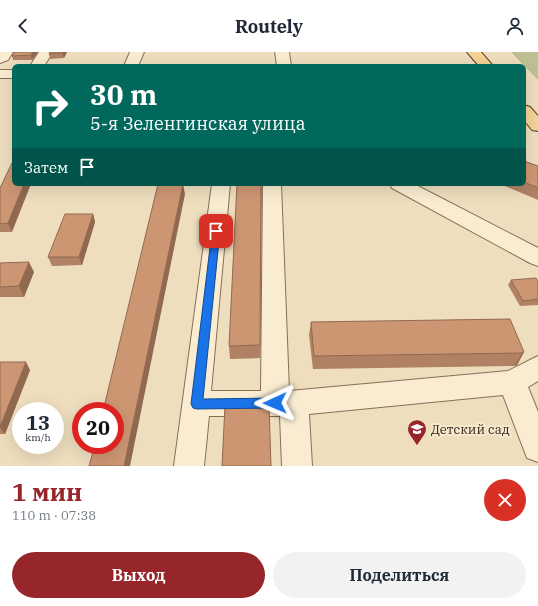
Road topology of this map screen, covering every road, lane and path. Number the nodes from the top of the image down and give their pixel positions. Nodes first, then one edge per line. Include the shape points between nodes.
1 (6, 52) edge
2 (46, 52) edge
3 (137, 52) edge
4 (282, 52) edge
5 (474, 52) edge
6 (0, 59) edge
7 (38, 64) edge
8 (132, 64) edge
9 (284, 64) edge
10 (484, 64) edge
11 (0, 74) edge
12 (12, 74) edge
13 (526, 112) edge
14 (538, 126) edge
15 (221, 186) edge
16 (272, 186) edge
17 (403, 186) edge
18 (538, 258) edge
19 (538, 367) edge
20 (512, 382) junction
21 (284, 403) junction
22 (197, 404) junction
23 (538, 448) edge
24 (189, 466) edge
25 (297, 466) edge

1 - 6 street
2 - 7 street
3 - 8 street
4 - 9 street
5 - 10 main road
11 - 12 street
13 - 14 main road
15 - 22 street
16 - 21 street
17 - 18 street
19 - 20 street
20 - 21 street
20 - 23 street
21 - 22 street
21 - 25 street
22 - 24 street

